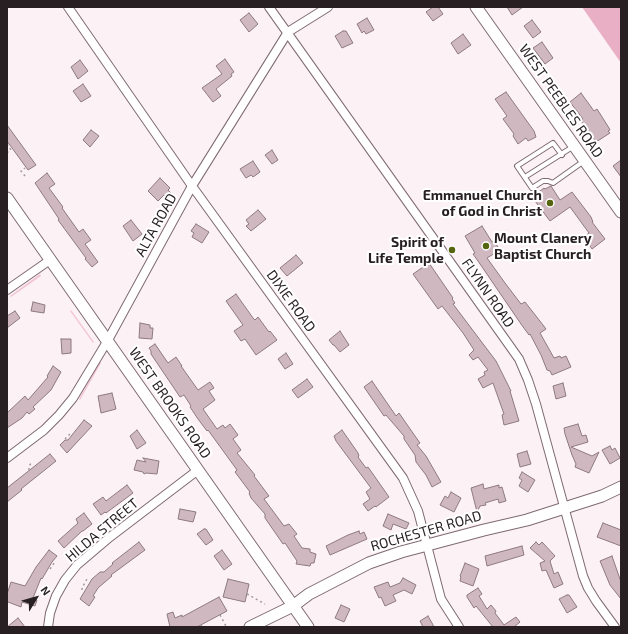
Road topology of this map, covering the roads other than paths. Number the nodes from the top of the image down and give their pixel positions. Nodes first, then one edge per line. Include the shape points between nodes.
1 (68, 7) edge
2 (270, 7) edge
3 (328, 7) edge
4 (476, 7) edge
5 (288, 32) junction
6 (574, 146) junction
7 (562, 155) junction
8 (585, 160) junction
9 (525, 177) junction
10 (192, 186) junction
11 (7, 198) edge
12 (621, 212) edge
13 (50, 260) junction
14 (7, 290) edge
15 (108, 340) junction
16 (7, 458) edge
17 (198, 470) junction
18 (621, 487) edge
19 (564, 508) junction
20 (426, 546) junction
21 (293, 606) junction
22 (48, 627) edge
23 (250, 627) edge
24 (308, 627) edge
25 (459, 627) edge
26 (615, 627) edge

1 - 10 street, DIXIE ROAD
2 - 5 street, FLYNN ROAD
3 - 5 street, ALTA ROAD
4 - 6 street, WEST PEEBLES ROAD
5 - 10 street, ALTA ROAD
5 - 19 street, FLYNN ROAD via 519,360 536,404
6 - 7 lane
6 - 8 street, WEST PEEBLES ROAD
7 - 9 lane
7 - 9 lane via 553,143 517,166
8 - 9 lane via 553,183 543,181 532,188
8 - 12 street, WEST PEEBLES ROAD
10 - 15 street, ALTA ROAD
10 - 20 street, DIXIE ROAD via 403,478 418,511
11 - 13 street, WEST BROOKS ROAD
13 - 14 street
13 - 15 street, WEST BROOKS ROAD
15 - 16 street, ALTA ROAD via 73,398 59,415 39,435
15 - 17 street, WEST BROOKS ROAD
17 - 21 street, WEST BROOKS ROAD
17 - 22 street, HILDA STREET via 77,565 56,596
18 - 19 street, ROCHESTER ROAD
19 - 20 street, ROCHESTER ROAD
19 - 26 street, FLYNN ROAD via 588,588
20 - 21 street, ROCHESTER ROAD via 369,563 309,594
20 - 25 street, DIXIE ROAD via 440,599
21 - 23 street, ROCHESTER ROAD
21 - 24 street, WEST BROOKS ROAD

